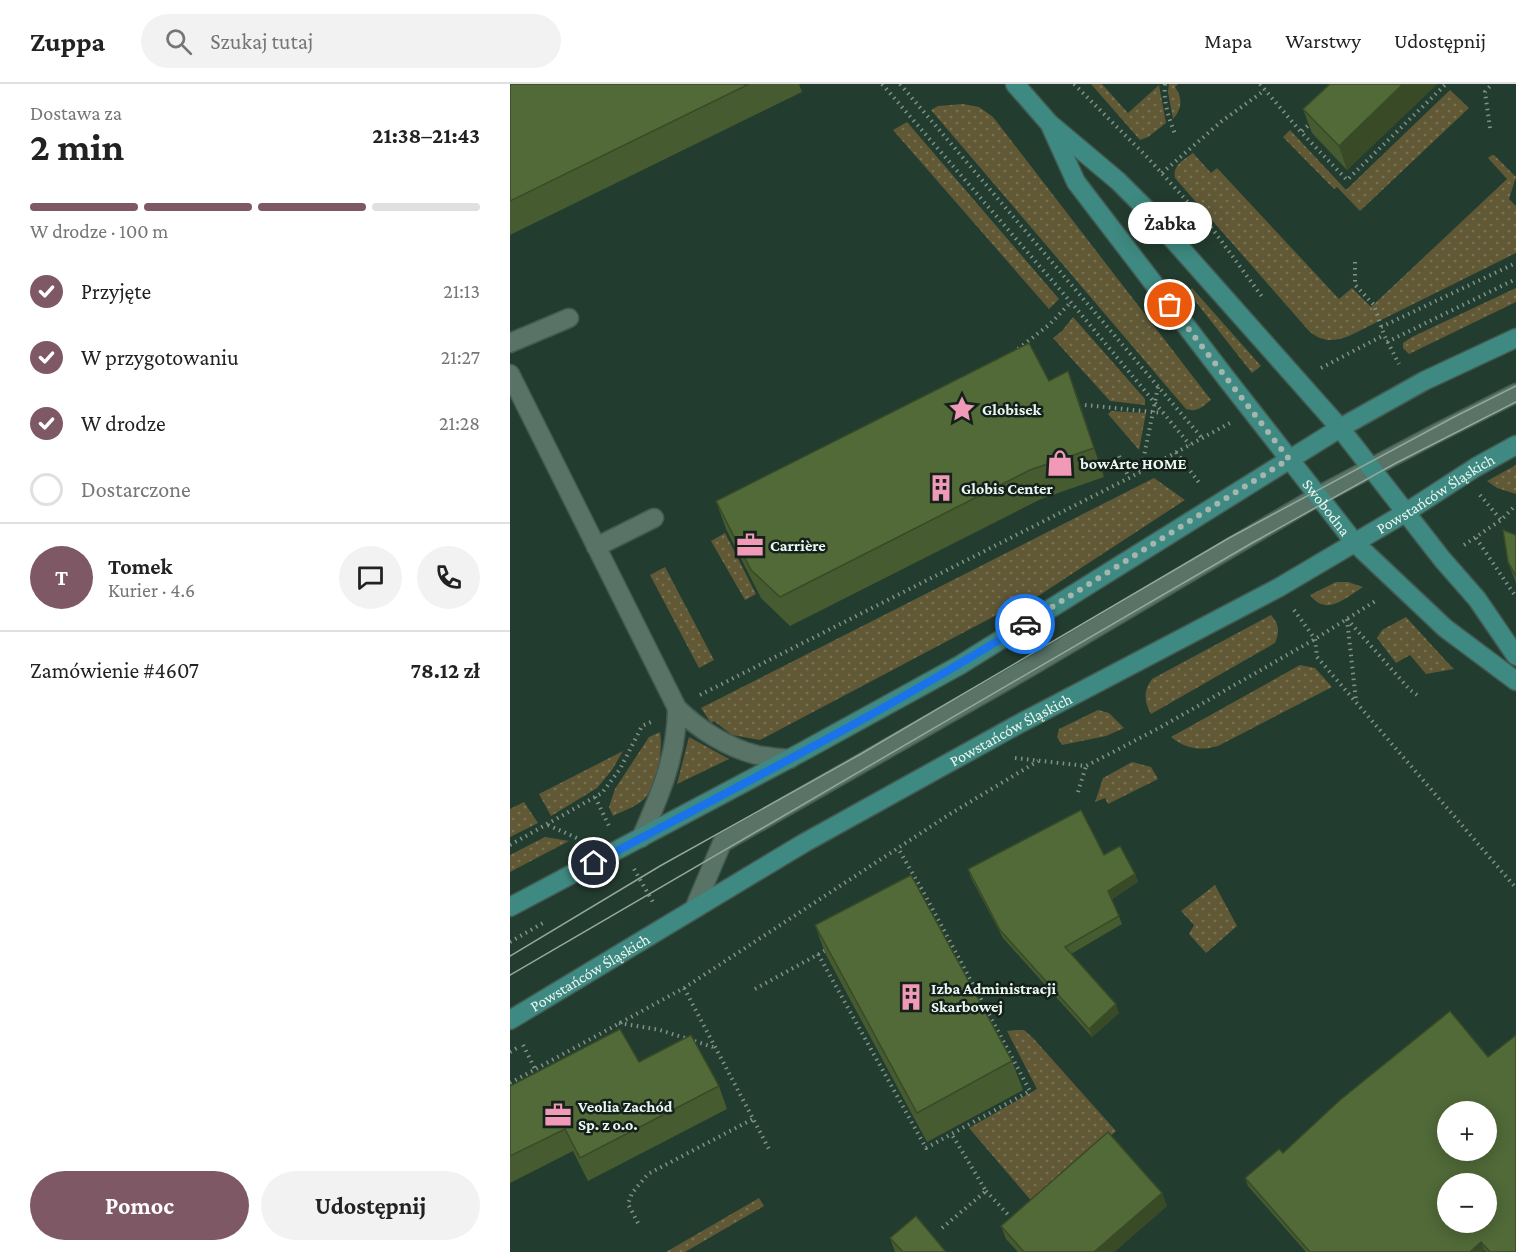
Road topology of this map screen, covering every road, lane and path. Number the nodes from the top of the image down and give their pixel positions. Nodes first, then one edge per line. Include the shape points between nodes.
1 (882, 84) edge
2 (900, 84) edge
3 (1016, 84) edge
4 (1074, 84) edge
5 (1165, 84) edge
6 (1260, 84) edge
7 (1446, 84) edge
8 (1492, 84) edge
9 (1266, 90) junction
10 (1316, 118) edge
11 (1049, 123) junction
12 (1490, 128) dead end
13 (1301, 132) junction
14 (1175, 134) dead end
15 (1162, 173) junction
16 (1355, 262) dead end
17 (1516, 263) edge
18 (1516, 279) edge
19 (1071, 302) junction
20 (1267, 302) dead end
21 (569, 318) dead end
22 (1381, 327) junction
23 (1516, 338) edge
24 (1387, 342) dead end
25 (510, 343) edge
26 (1010, 355) edge
27 (1315, 359) dead end
28 (1322, 366) junction
29 (1314, 372) dead end
30 (510, 375) edge
31 (1158, 386) junction
32 (1516, 393) edge
33 (1155, 403) junction
34 (1085, 405) dead end
35 (1154, 411) junction
36 (1163, 413) junction
37 (1227, 425) dead end
38 (1340, 428) junction
39 (1202, 438) junction
40 (1190, 445) junction
41 (1516, 445) edge
42 (1119, 456) dead end
43 (1289, 459) junction
44 (1369, 468) junction
45 (1141, 471) junction
46 (1129, 478) junction
47 (1318, 496) junction
48 (1516, 505) edge
49 (1405, 513) junction
50 (654, 518) dead end
51 (1476, 538) junction
52 (1469, 542) dead end
53 (1355, 543) junction
54 (596, 548) junction
55 (1382, 596) dead end
56 (1516, 597) edge
57 (1291, 606) dead end
58 (1347, 619) junction
59 (1315, 639) junction
60 (1516, 656) edge
61 (1516, 681) edge
62 (696, 697) dead end
63 (1420, 697) dead end
64 (1356, 703) junction
65 (677, 708) junction
66 (642, 726) dead end
67 (790, 759) junction
68 (1086, 766) junction
69 (1078, 792) dead end
70 (595, 797) junction
71 (547, 825) junction
72 (612, 831) dead end
73 (642, 838) junction
74 (582, 841) dead end
75 (510, 845) edge
76 (898, 848) junction
77 (637, 875) dead end
78 (1516, 888) edge
79 (926, 895) junction
80 (651, 900) dead end
81 (916, 900) edge
82 (510, 907) edge
83 (694, 909) junction
84 (838, 943) edge
85 (818, 954) junction
86 (684, 988) junction
87 (755, 989) dead end
88 (510, 1020) edge
89 (619, 1023) junction
90 (523, 1045) dead end
91 (714, 1047) junction
92 (535, 1069) junction
93 (510, 1083) edge
94 (753, 1119) junction
95 (951, 1133) junction
96 (770, 1151) dead end
97 (986, 1191) junction
98 (638, 1223) dead end
99 (1017, 1224) edge
100 (942, 1228) dead end

1 - 19 path
2 - 31 path
3 - 11 main road, Swobodna
4 - 15 path
5 - 14 path
6 - 9 path
7 - 13 path via 1347,180
8 - 12 path via 1485,92
9 - 13 path
9 - 15 path via 1222,121
10 - 13 path
11 - 38 main road, Swobodna via 1138,201
11 - 43 main road, Swobodna via 1076,182
15 - 20 path via 1214,231
16 - 22 path via 1355,285 1374,305
17 - 22 path
18 - 24 path
19 - 26 path
19 - 33 path
21 - 25 lane
22 - 28 path via 1384,335
23 - 38 main road via 1424,381
27 - 28 path
28 - 29 path
30 - 54 lane
31 - 33 path
31 - 39 path
32 - 44 lane
33 - 35 path
33 - 36 path
34 - 35 path
35 - 36 path
35 - 45 path
36 - 40 path
37 - 39 path
38 - 43 main road
38 - 44 main road, Swobodna
39 - 40 path
40 - 45 path
41 - 49 main road, Powstańców Śląskich
42 - 46 path
43 - 47 main road, Swobodna
43 - 67 main road via 960,665
44 - 47 lane
44 - 49 main road, Swobodna
45 - 46 path
46 - 62 path
47 - 53 main road, Swobodna
47 - 83 lane via 722,843
48 - 51 path
49 - 53 main road, Powstańców Śląskich
49 - 60 main road, Swobodna via 1477,599
50 - 54 lane
51 - 52 path
51 - 56 path
53 - 61 main road, Swobodna via 1445,628
53 - 83 main road, Powstańców Śląskich via 875,803
54 - 65 lane
55 - 58 path
57 - 59 path
58 - 59 path
58 - 63 path
58 - 64 path
59 - 64 path via 1317,657
59 - 68 path
64 - 78 path
65 - 67 lane via 711,735 741,749
65 - 73 lane via 670,768
66 - 70 path via 620,769
67 - 73 main road
68 - 69 path
68 - 76 path via 1038,761
70 - 71 path
70 - 72 path
71 - 74 path
71 - 75 path
73 - 82 main road
76 - 79 path
76 - 86 path
77 - 80 path
79 - 81 path
79 - 95 path via 1030,1091
83 - 88 main road, Powstańców Śląskich
84 - 85 path
85 - 87 path
85 - 95 path via 926,1148
86 - 89 path
86 - 91 path
89 - 91 path via 660,1030
89 - 92 path
90 - 92 path
91 - 94 path
92 - 93 path
94 - 96 path
94 - 98 path via 648,1174 628,1203
95 - 97 path
97 - 99 path
97 - 100 path

